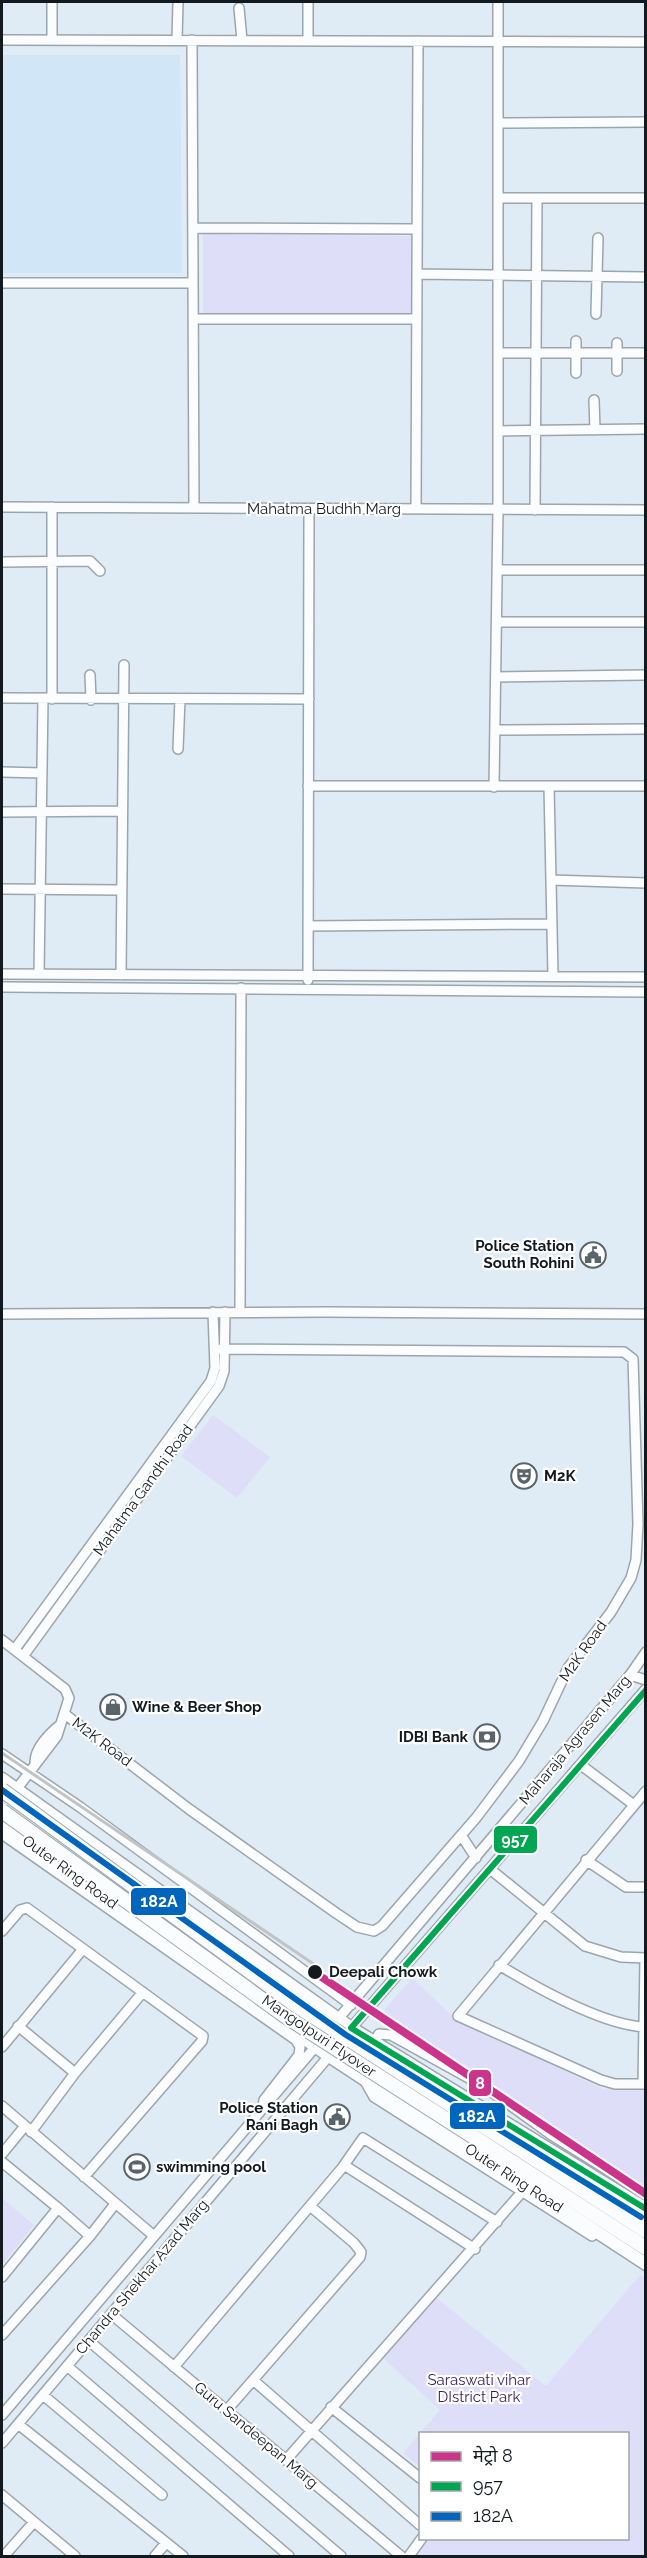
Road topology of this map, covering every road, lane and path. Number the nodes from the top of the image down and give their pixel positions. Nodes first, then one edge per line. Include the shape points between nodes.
1 (52, 2) edge
2 (178, 2) edge
3 (308, 2) edge
4 (498, 2) edge
5 (239, 8) dead end
6 (2, 40) edge
7 (52, 40) junction
8 (177, 40) junction
9 (192, 40) junction
10 (242, 40) junction
11 (308, 41) junction
12 (418, 41) junction
13 (499, 41) junction
14 (645, 42) edge
15 (645, 122) edge
16 (499, 123) junction
17 (498, 198) junction
18 (537, 198) junction
19 (645, 198) edge
20 (193, 228) junction
21 (417, 229) junction
22 (598, 238) dead end
23 (417, 274) junction
24 (498, 275) junction
25 (537, 276) junction
26 (597, 277) junction
27 (645, 277) edge
28 (2, 283) edge
29 (193, 283) junction
30 (596, 314) dead end
31 (193, 319) junction
32 (417, 319) junction
33 (576, 341) dead end
34 (617, 349) junction
35 (498, 353) junction
36 (645, 353) edge
37 (576, 354) junction
38 (537, 355) junction
39 (617, 371) dead end
40 (576, 373) dead end
41 (594, 400) dead end
42 (645, 429) edge
43 (537, 430) junction
44 (595, 430) junction
45 (498, 431) junction
46 (2, 507) edge
47 (52, 507) junction
48 (194, 508) junction
49 (309, 509) junction
50 (416, 509) junction
51 (498, 510) junction
52 (535, 510) junction
53 (645, 510) edge
54 (2, 562) edge
55 (52, 563) junction
56 (497, 570) junction
57 (645, 570) edge
58 (100, 571) dead end
59 (497, 622) junction
60 (645, 622) edge
61 (123, 665) dead end
62 (90, 675) dead end
63 (645, 675) edge
64 (496, 677) junction
65 (2, 698) edge
66 (47, 698) junction
67 (123, 699) junction
68 (180, 699) junction
69 (309, 699) junction
70 (91, 700) junction
71 (645, 729) edge
72 (495, 730) junction
73 (178, 749) dead end
74 (2, 772) edge
75 (42, 773) junction
76 (308, 786) junction
77 (549, 786) junction
78 (645, 786) edge
79 (494, 787) junction
80 (122, 811) junction
81 (2, 812) edge
82 (42, 812) junction
83 (551, 880) junction
84 (645, 883) edge
85 (2, 889) edge
86 (41, 890) junction
87 (122, 890) junction
88 (552, 924) junction
89 (308, 926) junction
90 (2, 974) edge
91 (39, 974) junction
92 (121, 975) junction
93 (308, 976) junction
94 (553, 976) junction
95 (645, 977) edge
96 (2, 987) edge
97 (241, 988) junction
98 (308, 988) junction
99 (645, 992) edge
100 (213, 1312) junction
101 (225, 1312) junction
102 (240, 1312) junction
103 (2, 1314) edge
104 (645, 1314) edge
105 (220, 1349) junction
106 (641, 1560) edge
107 (2, 1640) edge
108 (15, 1649) junction
109 (24, 1655) junction
110 (644, 1658) edge
111 (630, 1675) junction
112 (645, 1680) edge
113 (645, 1689) edge
114 (66, 1715) junction
115 (2, 1754) edge
116 (581, 1765) junction
117 (28, 1772) junction
118 (2, 1779) edge
119 (2, 1790) edge
120 (16, 1790) junction
121 (645, 1791) edge
122 (634, 1804) junction
123 (2, 1811) edge
124 (2, 1822) edge
125 (2, 1834) edge
126 (461, 1835) junction
127 (476, 1858) junction
128 (586, 1860) junction
129 (490, 1869) junction
130 (645, 1887) edge
131 (543, 1912) junction
132 (190, 1913) junction
133 (2, 1931) edge
134 (412, 1933) junction
135 (169, 1943) junction
136 (425, 1944) junction
137 (83, 1948) junction
138 (645, 1958) edge
139 (500, 1965) junction
140 (143, 1992) junction
141 (351, 2005) junction
142 (338, 2019) junction
143 (18, 2026) junction
144 (645, 2027) edge
145 (351, 2028) junction
146 (374, 2042) junction
147 (316, 2046) junction
148 (2, 2047) edge
149 (329, 2056) junction
150 (75, 2073) junction
151 (424, 2073) junction
152 (363, 2077) junction
153 (644, 2084) edge
154 (273, 2099) junction
155 (404, 2104) junction
156 (2, 2106) edge
157 (283, 2110) junction
158 (262, 2111) junction
159 (28, 2129) junction
160 (2, 2154) edge
161 (2, 2162) edge
162 (344, 2165) junction
163 (84, 2177) junction
164 (522, 2192) junction
165 (645, 2194) edge
166 (115, 2204) junction
167 (310, 2206) junction
168 (58, 2208) junction
169 (645, 2209) edge
170 (497, 2222) junction
171 (645, 2231) edge
172 (90, 2236) junction
173 (154, 2236) junction
174 (645, 2248) edge
175 (475, 2249) junction
176 (645, 2266) edge
177 (2, 2277) edge
178 (111, 2314) junction
179 (2, 2335) edge
180 (88, 2340) junction
181 (67, 2366) junction
182 (174, 2367) junction
183 (253, 2380) junction
184 (43, 2395) junction
185 (332, 2407) junction
186 (226, 2411) junction
187 (2, 2415) edge
188 (18, 2424) junction
189 (311, 2433) junction
190 (2, 2444) edge
191 (286, 2460) junction
192 (419, 2477) edge
193 (2, 2495) edge
194 (162, 2495) dead end
195 (34, 2522) junction
196 (419, 2524) edge
197 (421, 2540) edge
198 (166, 2543) junction
199 (282, 2554) edge
200 (4, 2556) edge
201 (75, 2556) edge
202 (155, 2556) edge
203 (183, 2556) edge
204 (341, 2556) edge
205 (401, 2556) edge
206 (409, 2556) edge

1 - 7 street
2 - 8 street
3 - 11 street
4 - 13 street
5 - 10 street
6 - 7 street
7 - 8 street
8 - 9 street
9 - 10 street
9 - 20 street
10 - 11 street
11 - 12 street
12 - 13 street
12 - 21 street
13 - 14 street
13 - 16 street
15 - 16 street
16 - 17 street
17 - 18 street
17 - 24 street
18 - 19 street
18 - 25 street
20 - 21 street
20 - 29 street
21 - 23 street
22 - 26 street
23 - 24 street
23 - 32 street
24 - 25 street
24 - 35 street
25 - 26 street
25 - 38 street
26 - 27 street
26 - 30 street
28 - 29 street
29 - 31 street
31 - 32 street
31 - 48 street
32 - 50 street
33 - 37 street
34 - 36 street
34 - 37 street
34 - 39 street
35 - 38 street
35 - 45 street
37 - 38 street
37 - 40 street
38 - 43 street
41 - 44 street
42 - 44 street
43 - 44 street
43 - 45 street
43 - 52 street
45 - 51 street
46 - 47 street, Mahatma Budhh Marg
47 - 48 street, Mahatma Budhh Marg
47 - 55 street
48 - 49 street, Mahatma Budhh Marg
49 - 50 street, Mahatma Budhh Marg
49 - 69 street
50 - 51 street, Mahatma Budhh Marg
51 - 52 street, Mahatma Budhh Marg
51 - 56 street
52 - 53 street, Mahatma Budhh Marg
54 - 55 street
55 - 58 street via 90,561
55 - 66 street
56 - 57 street
56 - 59 street
59 - 60 street
59 - 64 street
61 - 67 street
62 - 70 street
63 - 64 street
64 - 72 street
65 - 66 street
66 - 70 street
66 - 75 street
67 - 68 street
67 - 70 street
67 - 80 street
68 - 69 street
68 - 73 street
69 - 76 street
71 - 72 street
72 - 79 street
74 - 75 street
75 - 82 street
76 - 79 street
76 - 89 street
77 - 78 street
77 - 79 street
77 - 83 street
80 - 82 street
80 - 87 street
81 - 82 street
82 - 86 street
83 - 84 street
83 - 88 street
85 - 86 street
86 - 87 street
86 - 91 street
87 - 92 street
88 - 89 street
88 - 94 street
89 - 93 street
90 - 91 street
91 - 92 street
92 - 93 street
93 - 94 street
93 - 98 street
94 - 95 street
96 - 97 street
97 - 98 street
97 - 102 street
98 - 99 street
100 - 101 street
100 - 103 street
100 - 105 street, Mahatma Gandhi Road
101 - 102 street
101 - 105 street, Mahatma Gandhi Road
102 - 104 street
105 - 106 street, M2K Road via 630,1354
105 - 108 street, Mahatma Gandhi Road via 211,1381
105 - 109 street, Mahatma Gandhi Road via 224,1371 219,1386
106 - 126 street, M2K Road via 622,1597 568,1668 519,1761
107 - 108 street
108 - 109 street
109 - 114 street via 68,1694
110 - 111 street, Maharaja Agrasen Marg
111 - 112 street
111 - 127 street, Maharaja Agrasen Marg
113 - 116 street, Maharaja Agrasen Marg
114 - 117 street via 57,1737
114 - 126 street, M2K Road via 189,1809 366,1930 382,1926
115 - 117 street
116 - 122 street
116 - 129 street, Maharaja Agrasen Marg
117 - 120 street
117 - 141 street
118 - 120 main road
119 - 171 highway, Mangolpuri Flyover, bridge via 294,2004
120 - 132 main road
121 - 122 street
122 - 128 street
123 - 174 highway, Mangolpuri Flyover, bridge via 285,2016
124 - 135 main road, Outer Ring Road
125 - 158 street via 296,2040 299,2055 264,2100
126 - 127 street
127 - 134 street, Maharaja Agrasen Marg
128 - 130 street via 626,1887
128 - 131 street
129 - 131 street
129 - 136 street, Maharaja Agrasen Marg
131 - 138 street via 585,1946 621,1957
131 - 139 street
132 - 135 main road
132 - 142 main road
133 - 137 street via 20,1910 27,1908
134 - 136 street
134 - 141 street, Maharaja Agrasen Marg
135 - 147 main road, Outer Ring Road
136 - 145 street, Maharaja Agrasen Marg
137 - 140 street
137 - 143 street
138 - 144 street
139 - 144 street via 533,1985 617,2023
139 - 153 street via 458,2016 601,2080
140 - 150 street
140 - 163 street via 203,2038
141 - 142 street, Maharaja Agrasen Marg
142 - 145 main road
143 - 148 street
143 - 150 street
144 - 153 street
145 - 146 main road
146 - 151 main road
146 - 165 street via 379,2034 392,2035 485,2087
147 - 149 main road, Outer Ring Road
147 - 154 street, Chandra Shekhar Azad Marg
149 - 152 main road, Outer Ring Road
149 - 157 street, Chandra Shekhar Azad Marg
150 - 159 street
151 - 155 main road via 424,2093
151 - 169 main road
152 - 155 main road, Outer Ring Road
152 - 164 street via 374,2097
154 - 157 street
154 - 158 street, Chandra Shekhar Azad Marg
155 - 176 main road, Outer Ring Road
156 - 159 street
157 - 178 street, Chandra Shekhar Azad Marg
158 - 173 street, Chandra Shekhar Azad Marg
159 - 160 street
159 - 163 street
161 - 168 street
162 - 167 street
162 - 170 street via 363,2138
162 - 175 street
163 - 166 street
164 - 170 street
164 - 176 street
166 - 172 street
166 - 173 street
167 - 182 street
167 - 183 street via 354,2242 360,2257
168 - 172 street
168 - 177 street
170 - 175 street
172 - 179 street
173 - 187 street, Chandra Shekhar Azad Marg
175 - 185 street
178 - 180 street, Chandra Shekhar Azad Marg
178 - 182 street, Guru Sandeepan Marg
180 - 181 street, Chandra Shekhar Azad Marg
180 - 204 street
181 - 184 street, Chandra Shekhar Azad Marg
181 - 199 street
182 - 186 street, Guru Sandeepan Marg
183 - 186 street
183 - 189 street
184 - 188 street, Chandra Shekhar Azad Marg
184 - 194 street
185 - 189 street
185 - 192 street
186 - 191 street, Guru Sandeepan Marg
188 - 190 street, Chandra Shekhar Azad Marg
188 - 198 street
189 - 191 street
189 - 196 street
191 - 205 street, Guru Sandeepan Marg
193 - 195 street
195 - 200 street
195 - 201 street
197 - 206 street
198 - 202 street
198 - 203 street

